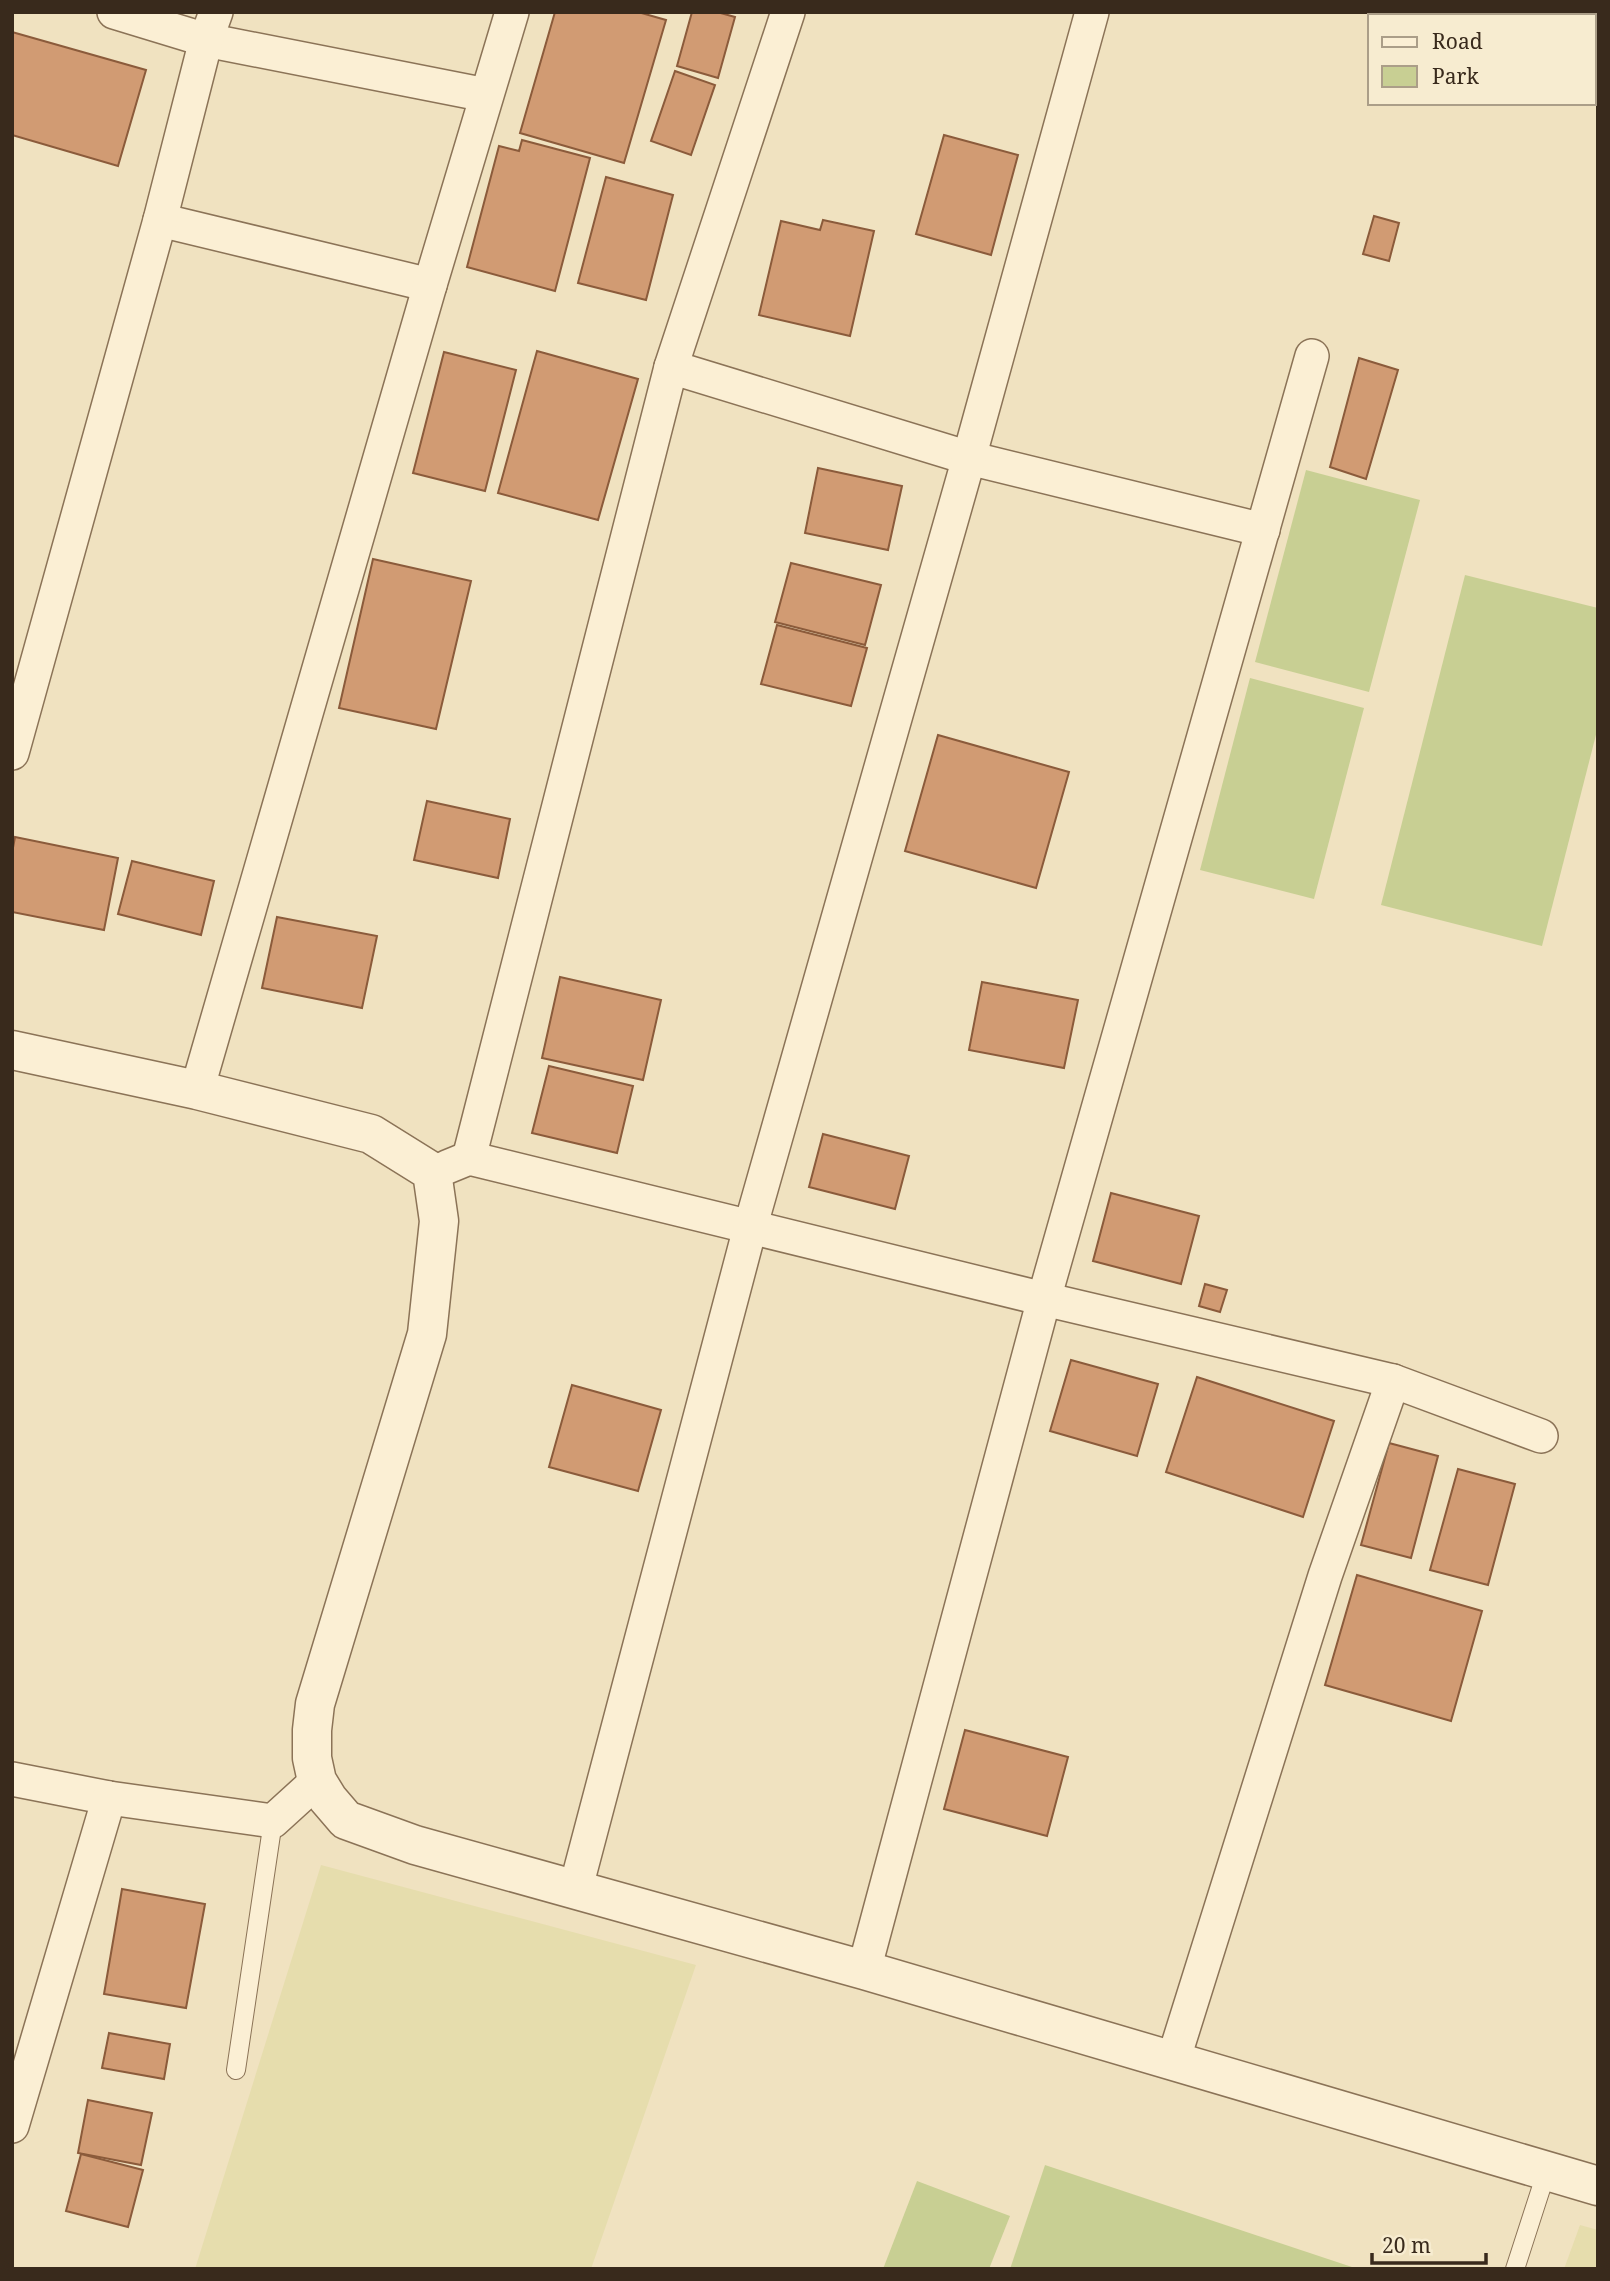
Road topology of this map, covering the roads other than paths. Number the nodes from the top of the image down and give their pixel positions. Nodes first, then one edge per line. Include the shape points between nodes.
1 (114, 12) edge
2 (513, 12) edge
3 (788, 12) edge
4 (1092, 12) edge
5 (211, 26) edge
6 (486, 95) junction
7 (160, 219) junction
8 (430, 285) junction
9 (1312, 356) dead end
10 (671, 367) junction
11 (969, 458) junction
12 (1263, 530) junction
13 (12, 753) edge
14 (12, 1050) edge
15 (197, 1090) junction
16 (469, 1158) junction
17 (432, 1172) junction
18 (750, 1228) junction
19 (1044, 1299) junction
20 (1393, 1381) junction
21 (1541, 1436) dead end
22 (12, 1779) edge
23 (317, 1781) junction
24 (108, 1798) junction
25 (273, 1821) junction
26 (575, 1891) junction
27 (864, 1970) junction
28 (1173, 2061) junction
29 (236, 2070) dead end
30 (12, 2126) edge
31 (1547, 2170) junction
32 (1598, 2186) edge
33 (1516, 2269) edge

1 - 5 street
2 - 6 street
3 - 10 street
4 - 11 street
5 - 6 street
5 - 7 street
6 - 8 street
7 - 8 street
7 - 13 street
8 - 15 street
9 - 12 street
10 - 11 street
10 - 16 street
11 - 12 street
11 - 18 street
12 - 19 street
14 - 15 street
15 - 17 street via 371,1135
16 - 17 street
16 - 18 street
17 - 23 street via 439,1222 427,1334 315,1704 312,1758
18 - 19 street
18 - 26 street
19 - 20 street
19 - 27 street
20 - 21 street
20 - 28 street via 1325,1576
22 - 24 street
23 - 25 street
23 - 26 street via 346,1821
24 - 25 street
24 - 30 street
25 - 29 lane
26 - 27 street
27 - 28 street
28 - 31 street
31 - 32 street
31 - 33 lane

